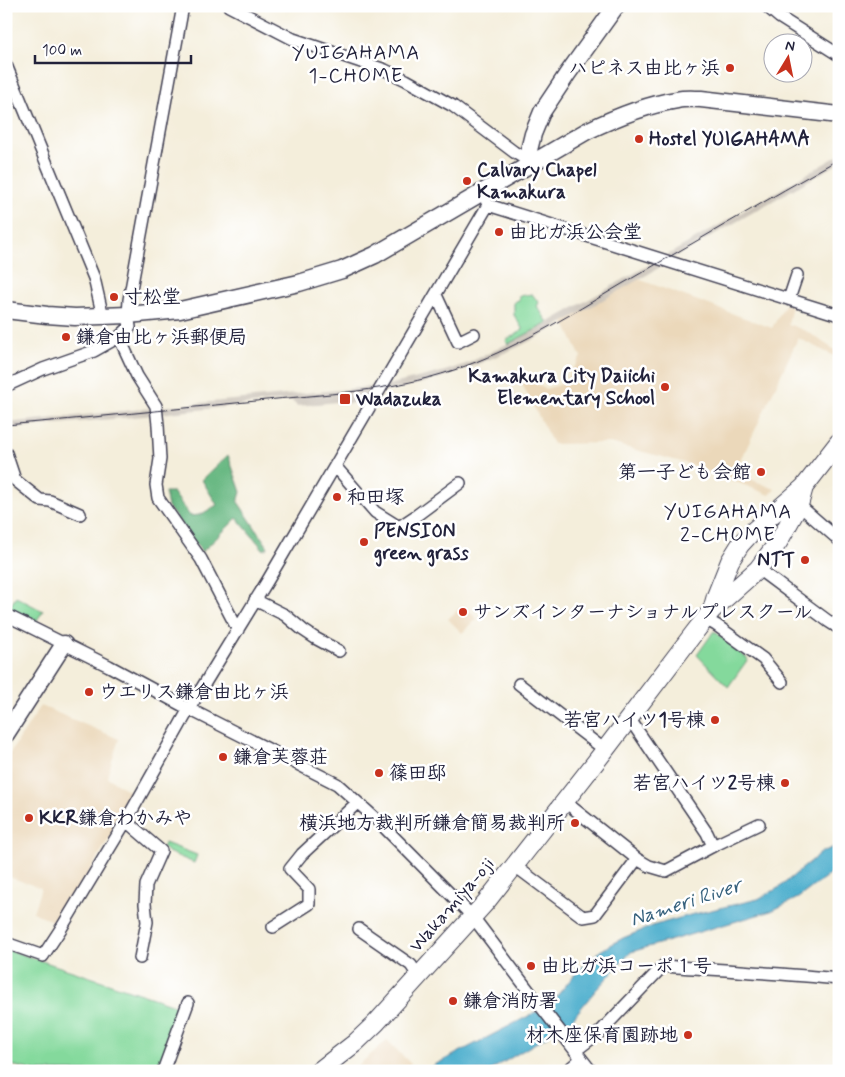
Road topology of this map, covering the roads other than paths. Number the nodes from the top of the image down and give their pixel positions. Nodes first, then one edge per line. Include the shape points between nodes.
1 (183, 6) edge
2 (229, 6) edge
3 (616, 6) edge
4 (766, 6) edge
5 (839, 55) edge
6 (6, 65) edge
7 (839, 115) edge
8 (532, 162) junction
9 (485, 199) junction
10 (797, 275) dead end
11 (436, 295) junction
12 (789, 299) junction
13 (6, 310) edge
14 (128, 315) junction
15 (839, 315) edge
16 (103, 316) junction
17 (474, 334) dead end
18 (118, 337) junction
19 (6, 386) edge
20 (839, 442) edge
21 (6, 453) edge
22 (335, 466) junction
23 (460, 483) dead end
24 (804, 487) junction
25 (799, 505) junction
26 (80, 514) dead end
27 (839, 540) edge
28 (758, 569) junction
29 (255, 600) junction
30 (6, 615) edge
31 (709, 615) junction
32 (839, 628) edge
33 (238, 630) junction
34 (64, 644) junction
35 (339, 651) dead end
36 (782, 682) dead end
37 (519, 684) dead end
38 (189, 708) junction
39 (629, 718) junction
40 (6, 734) edge
41 (605, 750) junction
42 (564, 800) junction
43 (357, 803) junction
44 (126, 821) junction
45 (759, 824) dead end
46 (713, 846) junction
47 (637, 859) junction
48 (515, 866) junction
49 (473, 917) junction
50 (273, 927) dead end
51 (359, 929) dead end
52 (6, 943) edge
53 (140, 958) dead end
54 (418, 976) junction
55 (839, 979) edge
56 (188, 1002) dead end
57 (578, 1055) junction
58 (163, 1071) edge
59 (319, 1071) edge
60 (567, 1071) edge
61 (591, 1071) edge

1 - 14 street
2 - 8 street via 293,39 406,80 453,106
3 - 8 main road via 542,112 529,150
4 - 5 street
6 - 16 street via 94,278
7 - 8 main road via 679,99 615,118
8 - 9 main road
9 - 11 street
9 - 12 street
9 - 14 main road via 342,270 187,309
10 - 12 street
11 - 17 street via 458,342
11 - 22 street
12 - 15 street
13 - 16 main road via 47,316
14 - 16 main road
14 - 18 street via 130,326
18 - 19 street via 94,351
18 - 33 street via 156,406 160,459 156,485 158,498 201,559
20 - 24 main road, Wakamiya-oji
21 - 26 street via 15,480 40,500
22 - 23 street via 375,512 399,527
22 - 29 street
24 - 25 main road, Wakamiya-oji
24 - 31 main road, Wakamiya-oji via 740,545 730,561
25 - 27 street
25 - 28 main road, Wakamiya-oji via 779,541
28 - 31 main road, Wakamiya-oji
28 - 32 street
29 - 33 street
29 - 35 street via 285,615
30 - 34 street
31 - 36 street via 716,625 763,659
31 - 39 main road, Wakamiya-oji
33 - 38 street
34 - 38 street
34 - 40 main road
37 - 41 street
38 - 43 street via 337,784
38 - 44 street
39 - 41 main road, Wakamiya-oji
39 - 46 street
41 - 42 main road, Wakamiya-oji
42 - 47 street
42 - 48 main road, Wakamiya-oji
43 - 49 street
43 - 50 street via 290,868 309,889 309,904
44 - 52 street via 43,956
44 - 53 street via 161,851 146,885 147,922
45 - 46 street
46 - 47 street via 666,871
47 - 48 street via 595,915 583,917
48 - 49 main road, Wakamiya-oji
49 - 54 main road, Wakamiya-oji
49 - 57 street
51 - 54 street via 411,965
54 - 59 main road, Wakamiya-oji via 376,1023
55 - 57 street via 663,966
56 - 58 street
57 - 60 street
57 - 61 street

